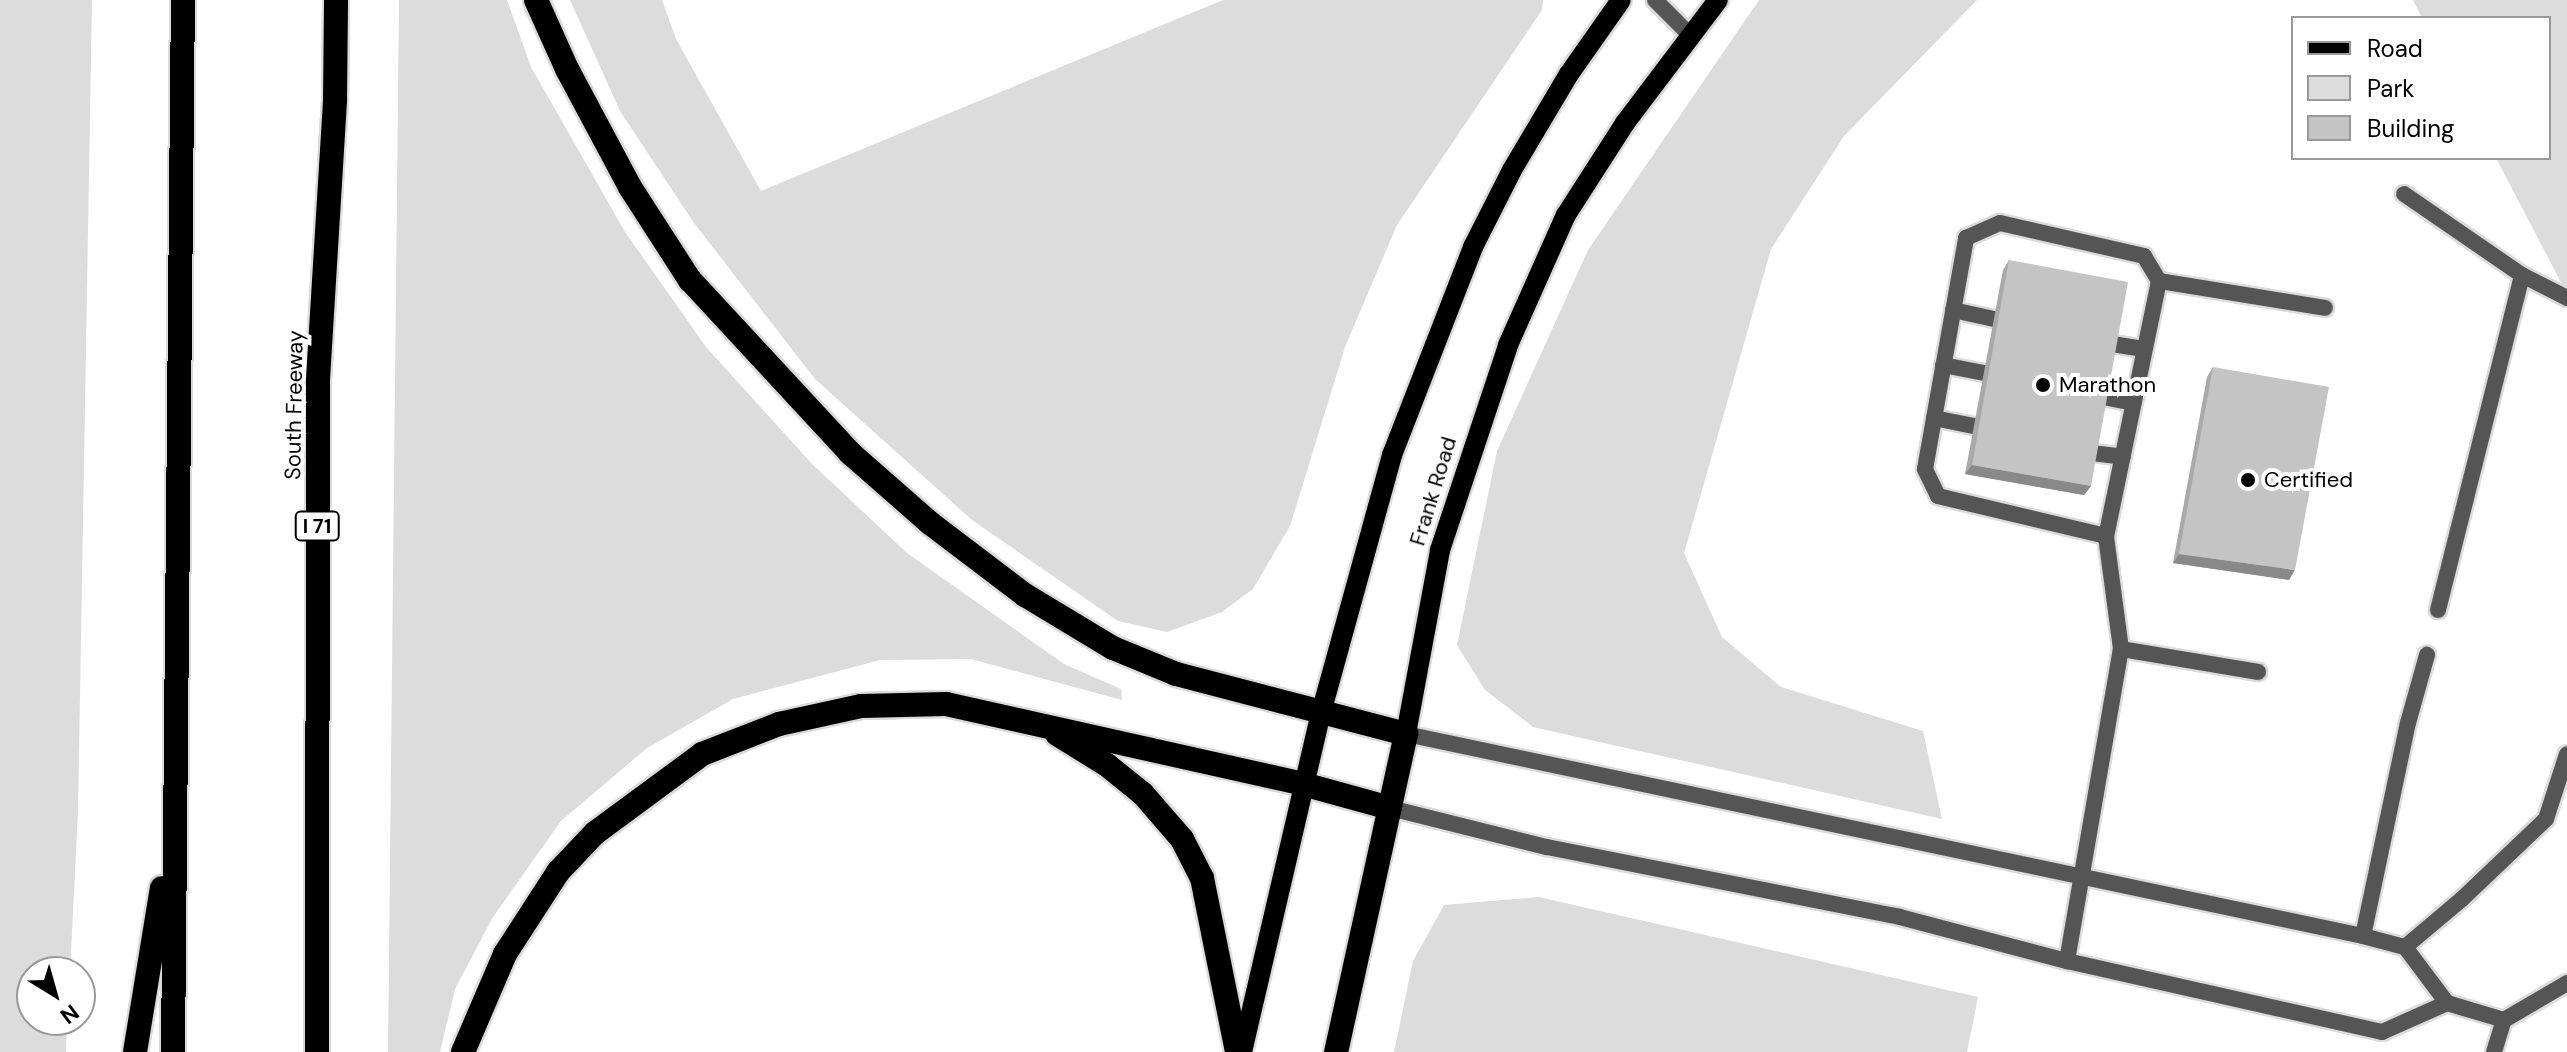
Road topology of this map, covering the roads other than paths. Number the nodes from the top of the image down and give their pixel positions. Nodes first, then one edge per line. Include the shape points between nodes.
1 (183, 0) edge
2 (336, 0) edge
3 (536, 0) edge
4 (1621, 0) edge
5 (1655, 0) edge
6 (1718, 0) edge
7 (1689, 34) junction
8 (2404, 194) dead end
9 (2522, 275) junction
10 (2159, 281) junction
11 (2567, 298) edge
12 (2325, 308) dead end
13 (1953, 310) junction
14 (1994, 319) dead end
15 (2112, 344) edge
16 (2144, 349) junction
17 (1943, 365) junction
18 (1984, 373) dead end
19 (2103, 397) edge
20 (2133, 403) junction
21 (1934, 418) junction
22 (1974, 426) dead end
23 (2092, 453) edge
24 (2123, 457) junction
25 (2106, 536) junction
26 (2438, 610) dead end
27 (2121, 649) junction
28 (2427, 655) dead end
29 (2258, 672) dead end
30 (1321, 713) junction
31 (1041, 724) junction
32 (1406, 734) junction
33 (2567, 754) edge
34 (1303, 784) junction
35 (1390, 808) junction
36 (174, 811) junction
37 (2081, 875) junction
38 (2363, 936) junction
39 (2405, 947) junction
40 (2067, 961) junction
41 (2567, 983) edge
42 (2447, 1003) junction
43 (2504, 1020) junction
44 (135, 1052) edge
45 (173, 1052) edge
46 (317, 1052) edge
47 (463, 1052) edge
48 (1240, 1052) edge
49 (1336, 1052) edge
50 (2494, 1052) edge

1 - 36 highway
2 - 46 highway, South Freeway / I 71 via 318,379
3 - 30 highway via 630,187 690,280 850,453 1025,595 1113,648 1176,674
4 - 30 main road via 1512,170 1449,303 1392,455
5 - 7 lane
6 - 7 main road, Frank Road
7 - 32 main road, Frank Road via 1566,215 1508,345 1440,550
8 - 9 lane
9 - 11 lane
9 - 26 lane
10 - 12 lane
10 - 13 lane via 2144,256 2000,223 1966,238
10 - 16 lane
13 - 14 lane
13 - 17 lane
15 - 16 lane
16 - 20 lane
17 - 18 lane
17 - 21 lane
19 - 20 lane
20 - 24 lane
21 - 22 lane
21 - 25 lane via 1925,469 1938,496
23 - 24 lane
24 - 25 lane
25 - 27 lane
27 - 29 lane
27 - 37 lane
28 - 38 lane
30 - 32 highway
30 - 34 main road
31 - 34 highway
31 - 47 highway via 946,704 861,706 779,724 702,754 595,833 558,872 505,954
31 - 48 highway via 1143,794 1182,839 1202,878
32 - 35 highway, Frank Road
32 - 37 lane
33 - 39 lane via 2546,819
34 - 35 highway
34 - 48 main road
35 - 40 lane via 1547,847 1900,917
35 - 49 highway, Frank Road
36 - 44 highway
36 - 45 highway
37 - 38 lane
37 - 40 lane
38 - 39 lane
39 - 42 lane
40 - 42 lane via 2382,1032
41 - 43 lane
42 - 43 lane
43 - 50 lane

